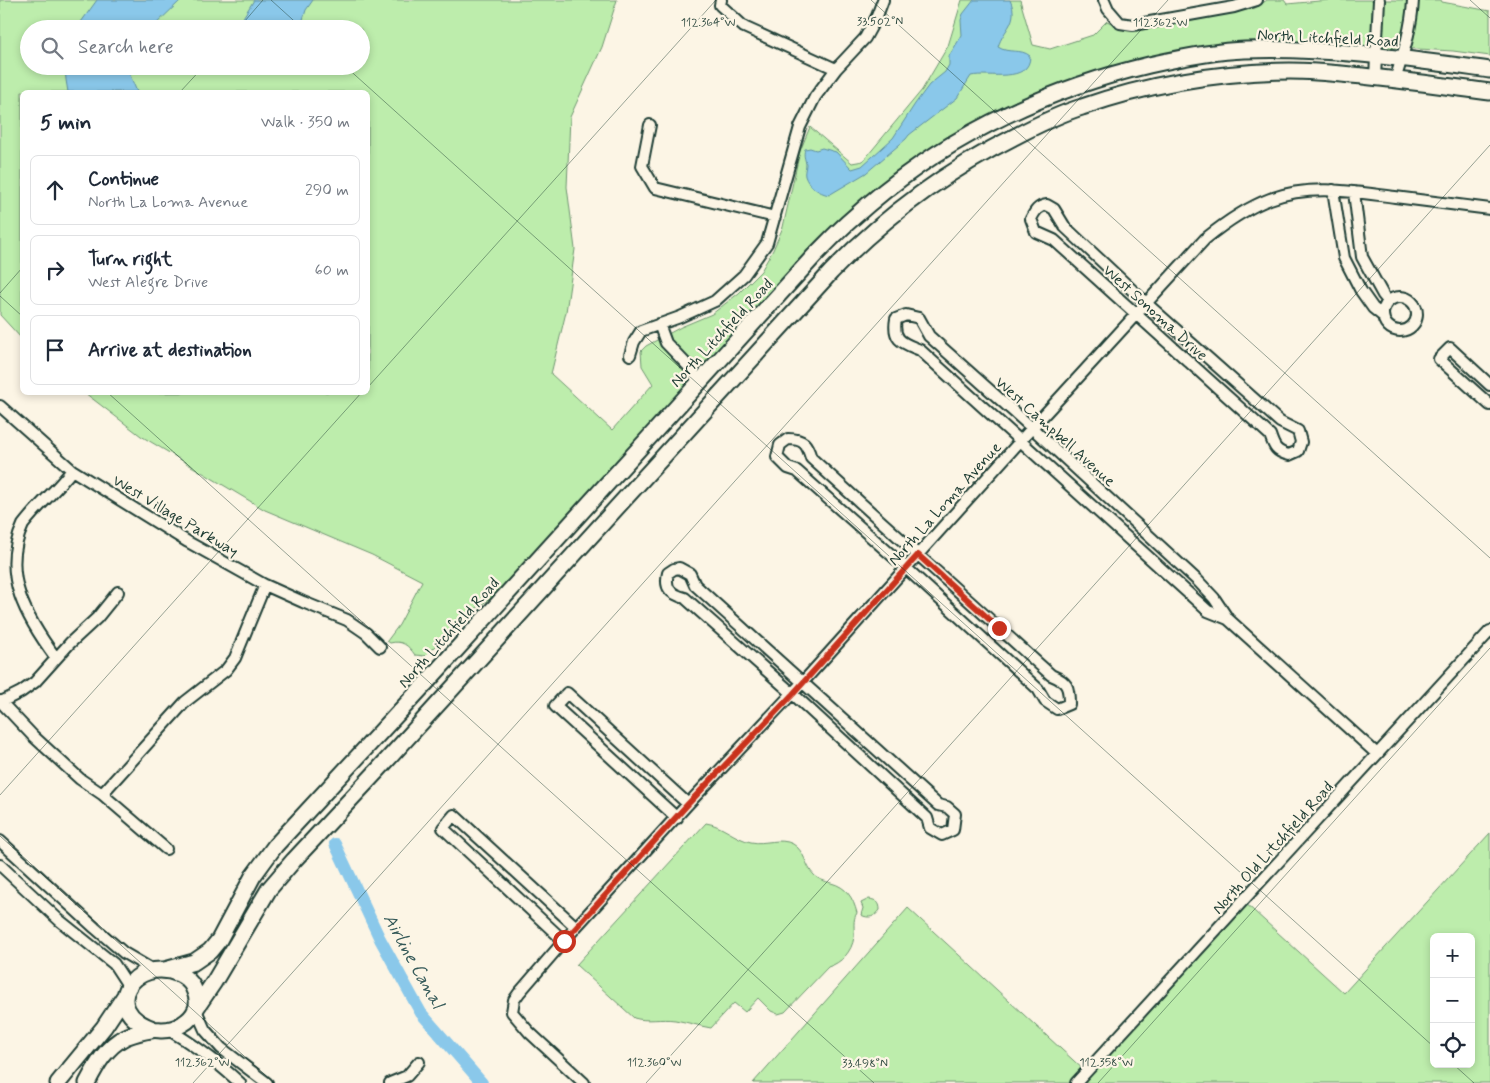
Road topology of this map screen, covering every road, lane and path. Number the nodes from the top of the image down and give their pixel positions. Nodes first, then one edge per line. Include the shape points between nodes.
1 (883, 0) edge
2 (1104, 0) edge
3 (1257, 0) edge
4 (1379, 0) edge
5 (1413, 0) edge
6 (720, 3) edge
7 (1377, 56) junction
8 (1402, 58) junction
9 (836, 69) junction
10 (1490, 70) edge
11 (1375, 77) junction
12 (1395, 80) junction
13 (1490, 92) edge
14 (650, 125) dead end
15 (1333, 190) junction
16 (1354, 192) junction
17 (1490, 209) edge
18 (775, 217) junction
19 (1084, 246) junction
20 (1362, 257) junction
21 (1074, 258) junction
22 (1347, 263) junction
23 (1388, 302) junction
24 (1146, 303) junction
25 (1136, 314) junction
26 (1383, 316) junction
27 (659, 324) junction
28 (630, 355) dead end
29 (967, 370) junction
30 (1228, 376) junction
31 (698, 382) junction
32 (956, 382) junction
33 (1490, 385) edge
34 (1218, 388) junction
35 (1489, 402) edge
36 (0, 406) edge
37 (1032, 428) junction
38 (1021, 441) junction
39 (72, 470) junction
40 (851, 494) junction
41 (839, 508) junction
42 (1125, 514) junction
43 (1114, 525) junction
44 (918, 555) junction
45 (906, 568) junction
46 (265, 585) junction
47 (118, 592) dead end
48 (1228, 619) junction
49 (736, 621) junction
50 (999, 628) junction
51 (1490, 630) edge
52 (725, 634) junction
53 (986, 642) junction
54 (380, 647) dead end
55 (56, 658) junction
56 (804, 682) junction
57 (793, 694) junction
58 (0, 702) edge
59 (625, 747) junction
60 (1377, 754) junction
61 (884, 756) junction
62 (614, 760) junction
63 (873, 768) junction
64 (102, 794) junction
65 (688, 804) junction
66 (677, 818) junction
67 (0, 841) edge
68 (166, 849) dead end
69 (0, 866) edge
70 (514, 870) junction
71 (503, 884) junction
72 (576, 927) junction
73 (564, 941) junction
74 (159, 970) junction
75 (127, 992) junction
76 (196, 1008) junction
77 (160, 1030) junction
78 (419, 1062) dead end
79 (406, 1080) edge
80 (58, 1083) edge
81 (87, 1083) edge
82 (240, 1083) edge
83 (267, 1083) edge
84 (390, 1083) edge
85 (584, 1083) edge
86 (1076, 1083) edge

1 - 9 street via 865,38
2 - 3 street via 1120,23 1132,25
4 - 7 street
5 - 8 street
6 - 9 street via 744,27
7 - 8 main road, North Litchfield Road
7 - 11 street
7 - 31 main road, North Litchfield Road via 1312,50 1221,52 1171,60 1104,77 1008,114 930,158 853,217
8 - 10 main road, North Litchfield Road
8 - 12 street
9 - 18 street via 800,127
11 - 12 main road
11 - 76 main road via 1292,71 1251,73 1170,84 1129,94 1082,107 1023,132 965,164 903,206 860,243 811,293 294,860 269,889
12 - 13 main road
14 - 18 street via 642,166 655,188
15 - 16 street, North La Loma Avenue
15 - 22 street
15 - 24 street, North La Loma Avenue via 1296,192 1246,210 1205,239
16 - 17 street, North La Loma Avenue
16 - 20 street
18 - 27 street via 767,243 744,275 715,301
19 - 21 street
19 - 21 street, West Sonoma Drive via 1065,228 1054,208 1048,205 1037,209 1031,219 1036,232 1054,240
19 - 24 street, West Sonoma Drive
20 - 22 street
20 - 23 street
21 - 25 street, West Sonoma Drive
22 - 26 street via 1361,291
23 - 26 street
23 - 26 street via 1399,297 1410,299 1417,308 1417,320 1410,328 1399,331 1388,326
24 - 25 street, North La Loma Avenue
24 - 30 street, West Sonoma Drive
25 - 34 street, West Sonoma Drive
25 - 37 street, North La Loma Avenue
27 - 28 street via 641,331
27 - 31 street via 666,344 692,370
29 - 32 street
29 - 32 street, West Campbell Avenue via 929,336 919,318 906,314 896,319 894,330 899,340 920,350
29 - 37 street, West Campbell Avenue
30 - 34 street
30 - 34 street, West Sonoma Drive via 1280,422 1298,431 1301,442 1298,451 1289,455 1280,453 1270,435
31 - 74 main road, North Litchfield Road via 275,846 253,876 220,940 210,951 194,962
32 - 38 street, West Campbell Avenue
33 - 35 street via 1450,348 1439,359
36 - 39 street, West Village Parkway
37 - 38 street, North La Loma Avenue
37 - 42 street, West Campbell Avenue
38 - 43 street, West Campbell Avenue
38 - 44 street, North La Loma Avenue
39 - 46 street, West Village Parkway
39 - 55 street via 24,525 15,540 9,566 12,589 22,610
40 - 41 street
40 - 41 street via 811,458 808,446 798,439 788,439 780,445 777,457
40 - 44 street
41 - 45 street
42 - 43 street
42 - 48 street, West Campbell Avenue via 1214,598
43 - 48 street, West Campbell Avenue via 1208,611
44 - 45 street, North La Loma Avenue
44 - 50 street
45 - 53 street
45 - 56 street, North La Loma Avenue
46 - 54 street, West Village Parkway via 348,620
46 - 64 street via 230,665 184,702
47 - 55 street
48 - 60 street, West Campbell Avenue
49 - 52 street
49 - 52 street via 695,585 690,574 679,568 668,573 667,587 674,595 685,598
49 - 56 street
50 - 53 street
50 - 53 street via 1051,675 1062,680 1069,690 1069,704 1057,709 1045,701 1038,689
51 - 60 street, North Old Litchfield Road
52 - 57 street
55 - 58 street via 35,682
56 - 57 street, North La Loma Avenue
56 - 61 street
57 - 63 street
57 - 65 street, North La Loma Avenue
58 - 64 street via 73,773
59 - 62 street
59 - 62 street via 567,693 555,706
59 - 65 street
60 - 86 street, North Old Litchfield Road
61 - 63 street
61 - 63 street via 938,805 955,814 953,830 942,835 930,828 926,818
62 - 66 street
64 - 68 street
65 - 66 street, North La Loma Avenue
66 - 72 street, North La Loma Avenue
67 - 74 street via 124,952
69 - 75 street via 114,964
70 - 71 street
70 - 71 street via 454,815 443,828
70 - 72 street
71 - 73 street
72 - 73 street, North La Loma Avenue
73 - 85 street, North La Loma Avenue via 519,993 512,1012
74 - 75 main road via 136,978
74 - 76 main road via 182,976 191,983 197,996
75 - 77 main road via 126,1008 132,1017 142,1025
75 - 80 main road via 104,1027
76 - 77 main road via 183,1024
76 - 83 street via 205,1030 220,1048
77 - 81 main road via 126,1037 114,1045 103,1054
77 - 82 street via 189,1041 206,1052
78 - 79 street
79 - 84 street

